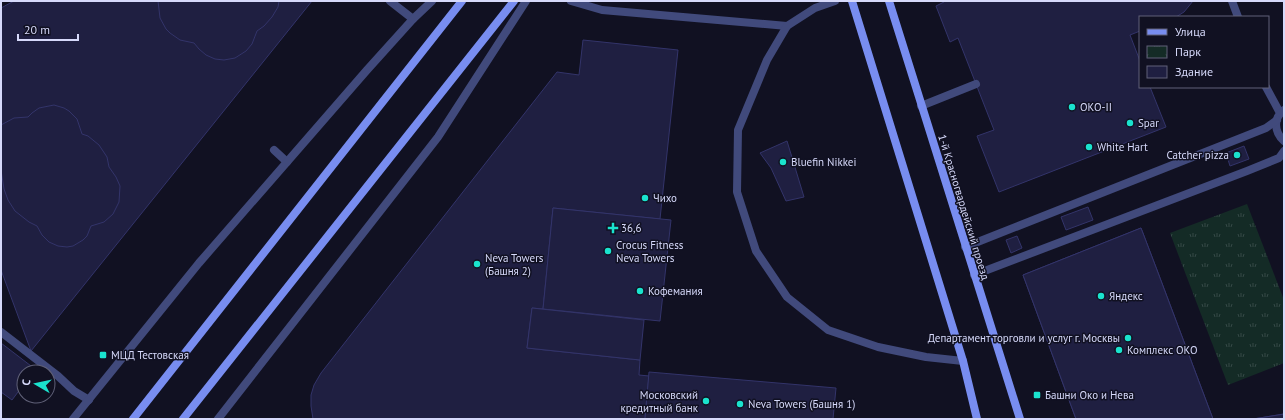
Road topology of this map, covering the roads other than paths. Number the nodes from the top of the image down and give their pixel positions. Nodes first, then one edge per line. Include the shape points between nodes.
1 (390, 1) edge
2 (432, 1) edge
3 (462, 1) edge
4 (514, 1) edge
5 (526, 1) edge
6 (570, 1) edge
7 (835, 1) edge
8 (852, 1) edge
9 (889, 1) edge
10 (1232, 1) edge
11 (1238, 16) edge
12 (413, 19) junction
13 (787, 26) junction
14 (976, 84) dead end
15 (1267, 88) edge
16 (921, 106) junction
17 (1280, 114) edge
18 (1284, 141) edge
19 (274, 150) dead end
20 (1284, 151) edge
21 (287, 162) junction
22 (965, 247) junction
23 (974, 275) junction
24 (1, 332) edge
25 (963, 361) junction
26 (89, 400) junction
27 (183, 418) edge
28 (73, 419) edge
29 (133, 419) edge
30 (218, 419) edge
31 (977, 419) edge
32 (1020, 419) edge

1 - 12 street
2 - 12 street
3 - 29 main road
4 - 27 main road
5 - 30 street via 438,137
6 - 13 street via 602,10
7 - 13 street via 816,8
8 - 25 main road
9 - 16 main road, 1-й Красногвардейский проезд
10 - 11 street
12 - 21 street
13 - 25 street via 767,60 738,130 737,192 756,251 787,297 828,330 878,347 926,357
14 - 16 street
15 - 17 street
16 - 22 main road, 1-й Красногвардейский проезд
17 - 18 street via 1276,127
17 - 22 street via 1266,128
19 - 21 street
20 - 23 street via 1279,158 1247,171
21 - 26 street via 199,263
22 - 23 main road, 1-й Красногвардейский проезд
23 - 32 main road, 1-й Красногвардейский проезд
24 - 26 street via 74,391
25 - 31 main road
26 - 28 street

